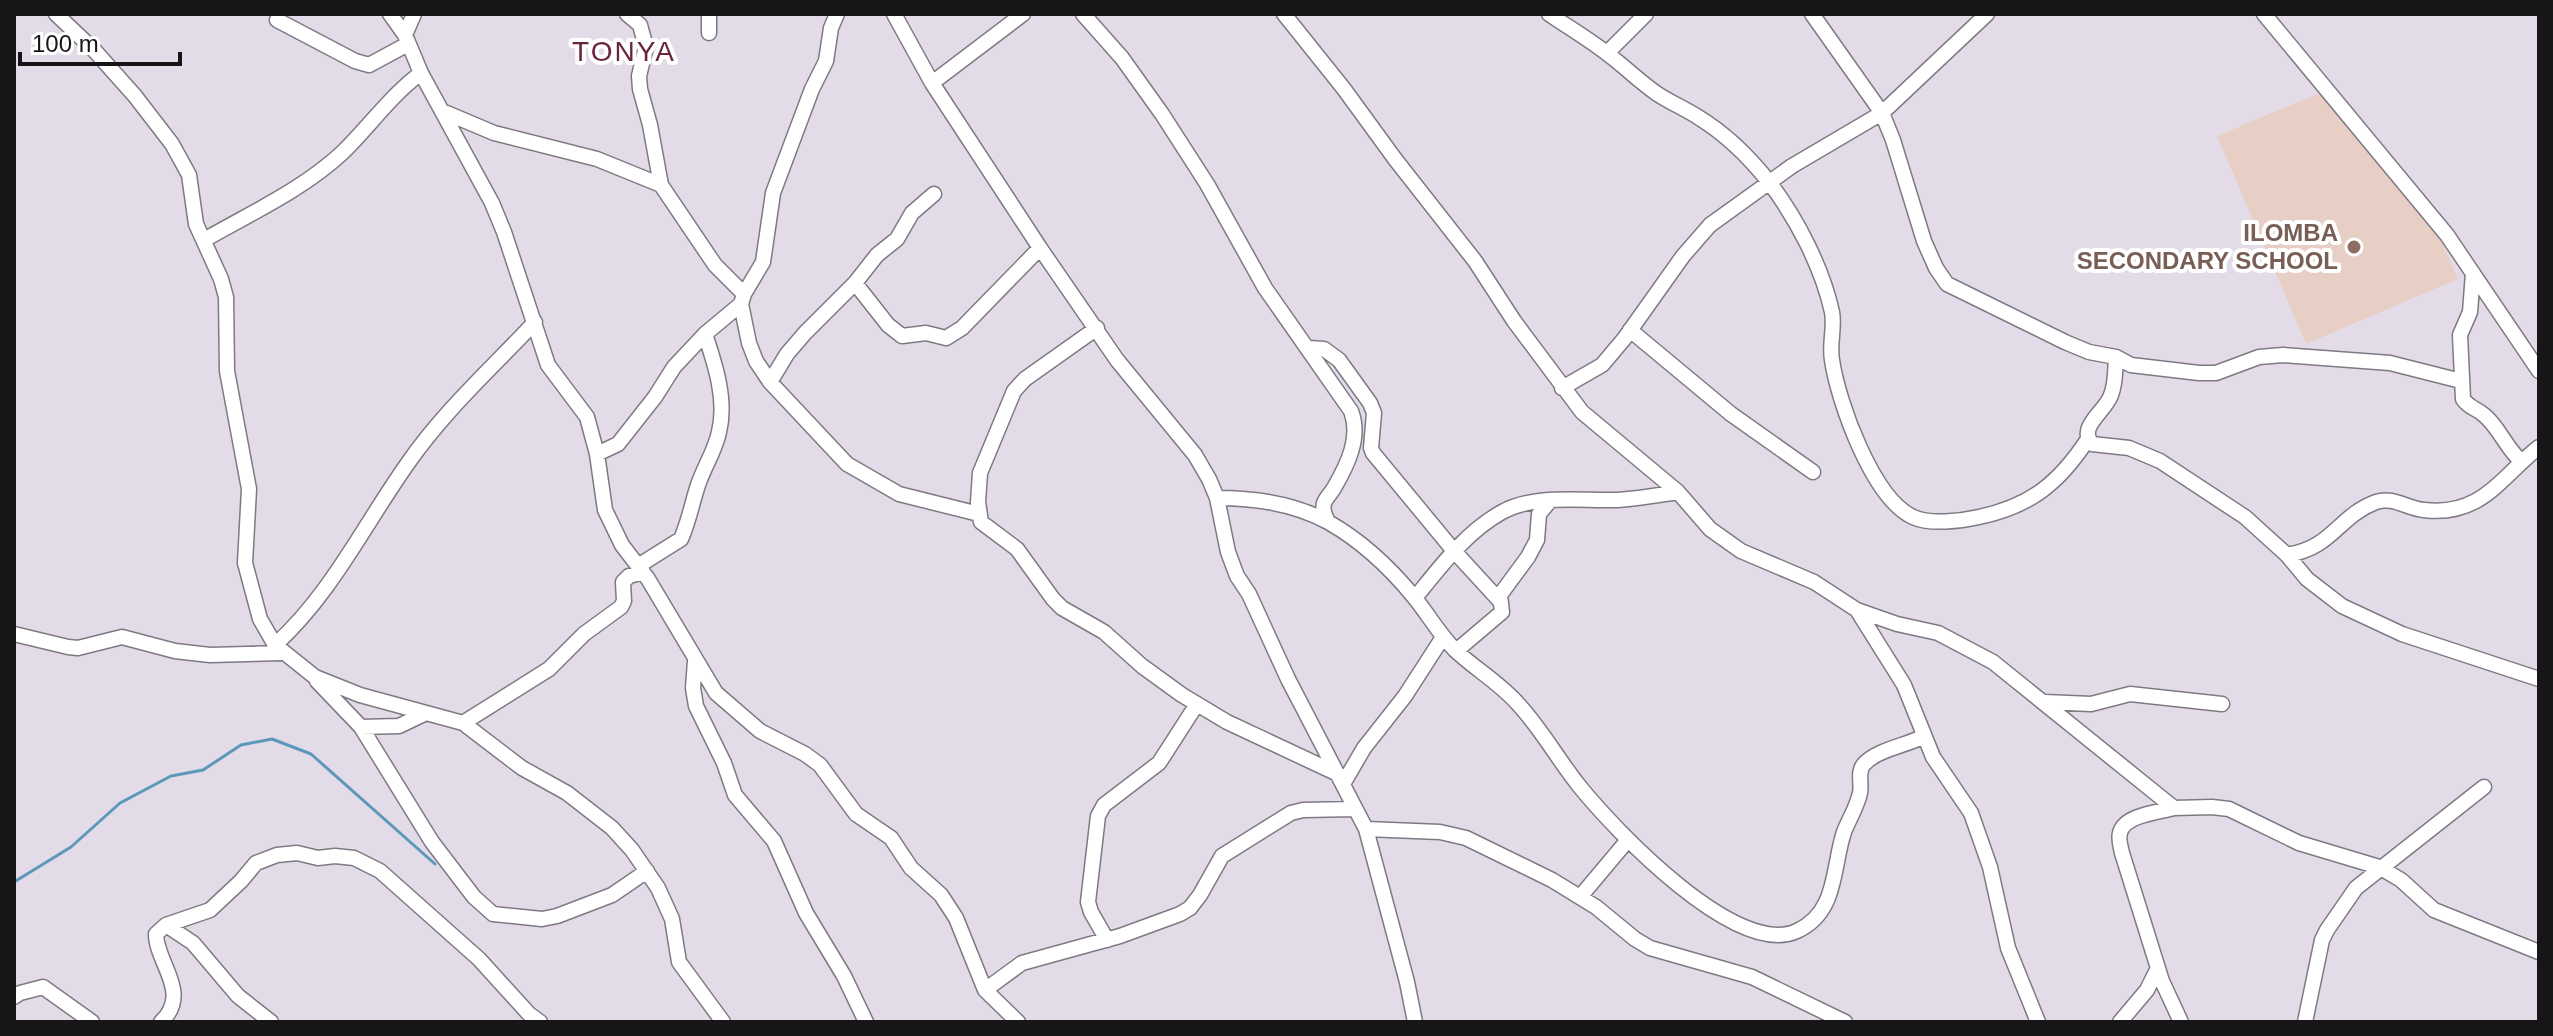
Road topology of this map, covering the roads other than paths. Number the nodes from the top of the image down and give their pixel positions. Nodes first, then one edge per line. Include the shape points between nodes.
1 (56, 14) edge
2 (390, 14) edge
3 (414, 14) edge
4 (627, 14) edge
5 (709, 14) edge
6 (837, 14) edge
7 (894, 14) edge
8 (1023, 14) edge
9 (1083, 14) edge
10 (1284, 14) edge
11 (1549, 14) edge
12 (1646, 14) edge
13 (1812, 14) edge
14 (1987, 14) edge
15 (2264, 14) edge
16 (277, 20) dead end
17 (709, 33) dead end
18 (406, 39) junction
19 (1607, 53) junction
20 (421, 73) junction
21 (932, 83) junction
22 (442, 111) junction
23 (1882, 113) junction
24 (1769, 182) junction
25 (661, 185) junction
26 (934, 194) dead end
27 (204, 240) junction
28 (1040, 248) junction
29 (2473, 272) junction
30 (855, 283) junction
31 (742, 299) junction
32 (535, 322) junction
33 (1097, 328) junction
34 (1630, 330) junction
35 (705, 334) junction
36 (1309, 348) junction
37 (2116, 357) junction
38 (2539, 371) edge
39 (2461, 381) junction
40 (770, 382) junction
41 (1562, 388) junction
42 (2088, 439) junction
43 (2539, 447) edge
44 (597, 454) junction
45 (2521, 461) junction
46 (1813, 472) dead end
47 (1678, 492) junction
48 (1217, 498) junction
49 (1549, 502) junction
50 (979, 514) junction
51 (1328, 522) junction
52 (1454, 551) junction
53 (2287, 555) junction
54 (641, 569) junction
55 (1415, 598) junction
56 (1499, 600) junction
57 (1857, 610) junction
58 (14, 634) edge
59 (1443, 637) junction
60 (279, 649) junction
61 (1456, 651) junction
62 (695, 661) junction
63 (315, 677) junction
64 (2539, 679) edge
65 (2045, 702) junction
66 (1197, 704) junction
67 (2222, 704) dead end
68 (424, 714) junction
69 (463, 723) junction
70 (361, 727) junction
71 (1924, 736) junction
72 (1341, 780) junction
73 (2484, 787) dead end
74 (2174, 808) junction
75 (1355, 809) junction
76 (1366, 829) junction
77 (1627, 841) junction
78 (2379, 867) junction
79 (647, 871) junction
80 (1580, 897) junction
81 (166, 925) junction
82 (1107, 940) junction
83 (2539, 952) edge
84 (2158, 968) junction
85 (985, 990) junction
86 (14, 997) edge
87 (92, 1022) edge
88 (161, 1022) edge
89 (271, 1022) edge
90 (540, 1022) edge
91 (723, 1022) edge
92 (866, 1022) edge
93 (1018, 1022) edge
94 (1415, 1022) edge
95 (1845, 1022) edge
96 (2038, 1022) edge
97 (2120, 1022) edge
98 (2181, 1022) edge
99 (2305, 1022) edge

1 - 27 street via 126,86 185,164
2 - 18 street
3 - 18 street
4 - 25 street via 640,25 646,47 640,89
5 - 17 street
6 - 31 street via 826,61 773,193 763,262
7 - 21 street
8 - 21 street
9 - 36 street via 1162,114 1265,288
10 - 41 street via 1475,261
11 - 19 street
12 - 19 street
13 - 23 street
14 - 23 street
15 - 29 street
16 - 18 street via 369,65
18 - 20 street
19 - 24 street via 1654,91 1715,129
20 - 22 street
20 - 27 street via 400,88 342,153 292,190
21 - 28 street
22 - 25 street via 494,133 597,159
22 - 32 street via 492,203
23 - 24 street
23 - 37 street via 1924,241 1947,284 2065,342
24 - 34 street via 1710,225
24 - 42 street via 1823,281 1841,396 1874,476 1896,506 1914,518 1932,521 2003,512 2047,487 2069,468
25 - 31 street
26 - 30 street
27 - 60 street via 226,297 227,371 249,489 245,563 260,619
28 - 30 street via 946,338 894,332
28 - 33 street
29 - 38 street
29 - 39 street via 2470,312 2460,335
30 - 40 street via 805,333
31 - 35 street
31 - 40 street via 749,343
32 - 44 street via 548,365 587,417
32 - 60 street via 409,460 323,593
33 - 48 street via 1195,455
33 - 50 street via 1014,391 981,466
34 - 41 street via 1602,365
34 - 46 street via 1731,414
35 - 44 street via 618,444
35 - 54 street via 719,386 720,432 681,539
36 - 51 street via 1356,425 1348,459 1325,500
36 - 52 street via 1331,353 1353,377 1374,413 1373,453
37 - 39 street via 2131,365 2199,373 2229,370 2270,355 2333,358 2390,363
37 - 42 street via 2110,398 2090,425
39 - 45 street via 2465,403 2486,416
40 - 50 street via 847,464 868,478 899,494
41 - 47 street via 1582,412
42 - 53 street via 2160,461 2245,517
43 - 45 street
44 - 54 street via 612,528
45 - 53 street via 2475,504 2452,511 2381,501 2344,521 2314,549
47 - 49 street
47 - 57 street via 1722,540 1814,582
48 - 51 street via 1281,504
48 - 72 street via 1237,576
49 - 52 street via 1502,512
49 - 56 street via 1539,514 1537,540
50 - 66 street via 986,529 1023,556 1062,608 1104,632
51 - 55 street via 1357,541
52 - 55 street
52 - 56 street
53 - 64 street via 2342,606 2402,634
54 - 62 street
54 - 69 street via 623,582 621,607 549,669
55 - 59 street
56 - 61 street via 1502,612
57 - 65 street via 1962,644
57 - 71 street via 1904,685
58 - 60 street via 78,648 122,637 210,655
59 - 61 street
59 - 72 street
60 - 63 street
61 - 77 street via 1520,705
62 - 85 street via 716,693 747,722 820,765 856,814 891,838 956,918
62 - 92 street via 696,706 735,795 774,841 800,903
63 - 68 street
63 - 70 street
65 - 67 street via 2091,704 2130,694
65 - 74 street
66 - 72 street via 1336,771
66 - 82 street via 1159,763 1104,805 1098,816 1088,902
68 - 69 street
68 - 70 street via 399,726
69 - 79 street via 522,768 587,807
70 - 79 street via 432,842 493,914 557,916 612,895
71 - 77 street via 1877,755 1860,769 1861,790 1844,834 1833,892 1813,921 1797,932 1763,935 1727,920
71 - 96 street via 1971,813 1990,867 2008,948
72 - 75 street
73 - 78 street
74 - 78 street via 2229,809 2299,843
74 - 84 street via 2131,821 2120,833
75 - 76 street
75 - 82 street via 1303,810 1282,818 1222,856 1190,908
76 - 80 street via 1466,838
76 - 94 street
77 - 80 street
78 - 83 street via 2434,910
78 - 99 street via 2356,888 2327,930
79 - 91 street via 672,919 679,962
80 - 95 street via 1650,948 1752,977
81 - 88 street via 156,934 156,942 173,983 172,1002
81 - 89 street via 193,943 238,996
81 - 90 street via 210,910 256,863 277,855 354,858 380,871
82 - 85 street via 1022,963
84 - 97 street
84 - 98 street
85 - 93 street
86 - 87 street via 43,987

